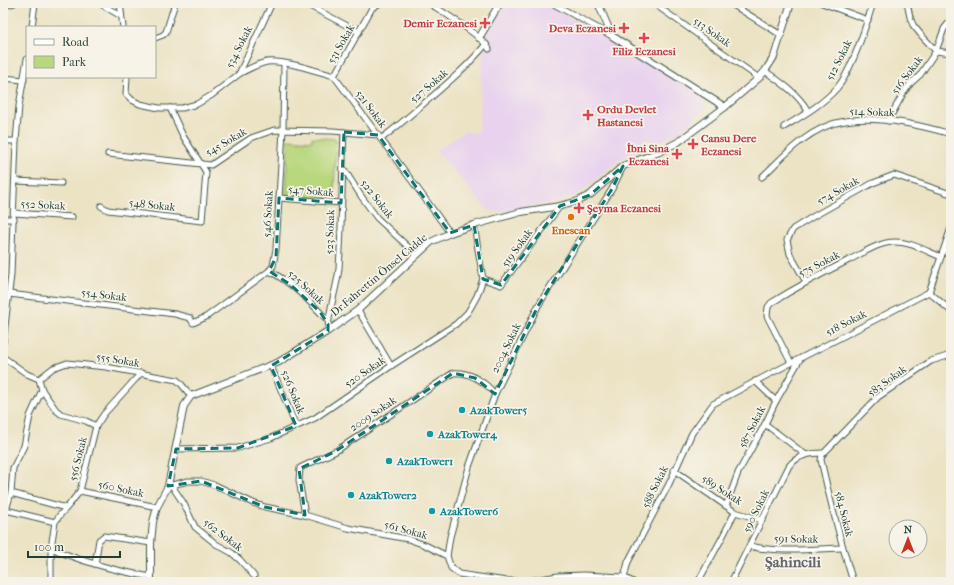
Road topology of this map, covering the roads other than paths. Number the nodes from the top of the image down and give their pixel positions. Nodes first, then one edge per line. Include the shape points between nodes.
1 (14, 3) edge
2 (35, 3) edge
3 (99, 3) edge
4 (120, 3) edge
5 (175, 3) edge
6 (272, 3) edge
7 (304, 3) edge
8 (428, 3) edge
9 (500, 3) edge
10 (552, 3) edge
11 (598, 3) edge
12 (653, 3) edge
13 (730, 3) edge
14 (791, 3) edge
15 (822, 3) edge
16 (873, 3) edge
17 (907, 3) edge
18 (376, 4) edge
19 (3, 6) edge
20 (121, 16) junction
21 (868, 20) junction
22 (951, 20) edge
23 (32, 26) edge
24 (123, 26) edge
25 (359, 32) junction
26 (781, 35) junction
27 (612, 36) junction
28 (156, 38) edge
29 (479, 38) junction
30 (936, 51) junction
31 (951, 53) edge
32 (284, 64) junction
33 (26, 66) edge
34 (765, 72) junction
35 (239, 74) junction
36 (334, 76) junction
37 (3, 78) edge
38 (127, 78) edge
39 (759, 78) junction
40 (24, 80) junction
41 (725, 107) junction
42 (170, 108) junction
43 (808, 111) junction
44 (888, 121) junction
45 (784, 127) dead end
46 (283, 130) junction
47 (344, 132) junction
48 (951, 134) edge
49 (379, 137) junction
50 (3, 141) edge
51 (16, 141) junction
52 (108, 154) dead end
53 (201, 165) junction
54 (623, 166) junction
55 (343, 168) junction
56 (762, 177) dead end
57 (15, 181) junction
58 (61, 183) dead end
59 (951, 194) edge
60 (279, 198) junction
61 (341, 203) junction
62 (101, 206) dead end
63 (560, 206) junction
64 (14, 216) junction
65 (72, 217) dead end
66 (3, 219) edge
67 (474, 225) junction
68 (951, 228) edge
69 (450, 233) junction
70 (945, 246) junction
71 (951, 251) edge
72 (417, 255) junction
73 (941, 257) junction
74 (269, 271) junction
75 (484, 279) junction
76 (806, 282) junction
77 (929, 292) junction
78 (9, 294) junction
79 (358, 310) junction
80 (951, 311) edge
81 (328, 321) junction
82 (328, 331) junction
83 (3, 343) edge
84 (951, 355) edge
85 (3, 357) edge
86 (800, 359) junction
87 (791, 363) junction
88 (271, 366) junction
89 (391, 366) junction
90 (141, 373) junction
91 (39, 379) junction
92 (755, 381) junction
93 (42, 390) junction
94 (495, 394) junction
95 (191, 396) junction
96 (776, 401) junction
97 (713, 404) joint
98 (765, 424) junction
99 (96, 426) junction
100 (296, 426) junction
101 (176, 449) junction
102 (824, 452) junction
103 (806, 455) junction
104 (674, 470) junction
105 (170, 486) junction
106 (80, 491) junction
107 (11, 493) junction
108 (726, 506) junction
109 (157, 507) junction
110 (66, 508) junction
111 (6, 510) junction
112 (735, 512) junction
113 (3, 515) edge
114 (305, 515) junction
115 (762, 520) junction
116 (55, 522) junction
117 (151, 543) junction
118 (750, 546) junction
119 (51, 548) junction
120 (842, 548) junction
121 (447, 556) junction
122 (95, 564) junction
123 (254, 576) dead end
124 (151, 579) edge
125 (623, 579) edge
126 (51, 582) edge
127 (528, 582) edge
128 (633, 582) edge
129 (698, 582) edge
130 (731, 582) edge
131 (853, 582) edge

1 - 19 street
2 - 23 street
3 - 20 street
4 - 20 street
5 - 28 street via 166,32
6 - 35 street, 534 Sokak
7 - 25 street
8 - 29 street
9 - 29 street
10 - 27 street
11 - 27 street
12 - 39 street, 513 Sokak
13 - 26 street
14 - 26 street, Dr.Fahrettin Önsel Cadde
15 - 21 street
16 - 21 street, 512 Sokak
17 - 30 street via 913,25
18 - 25 street, 531 Sokak
20 - 24 street
21 - 43 street, 512 Sokak via 840,84
22 - 30 street, 516 Sokak via 944,29
25 - 36 street, 531 Sokak
26 - 34 street, Dr.Fahrettin Önsel Cadde via 774,57
27 - 41 street
29 - 49 street, 527 Sokak via 488,46 402,123
30 - 31 street
30 - 44 street, 516 Sokak via 920,75 904,92
32 - 35 street via 263,63
32 - 36 street
32 - 46 street, 546 Sokak
33 - 40 street
34 - 39 street, Dr.Fahrettin Önsel Cadde
34 - 43 street via 791,89
35 - 42 street, 534 Sokak via 197,104
36 - 49 street, 521 Sokak
37 - 40 street
38 - 42 street, 534 Sokak via 126,94 132,100 140,104
39 - 41 street, Dr.Fahrettin Önsel Cadde
40 - 51 street
41 - 54 street, Dr.Fahrettin Önsel Cadde via 678,142
42 - 53 street
43 - 45 street, 512 Sokak
44 - 48 street, 514 Sokak
44 - 56 street, 514 Sokak via 859,120 833,124 800,142
46 - 47 street, 545 Sokak
46 - 53 street, 545 Sokak via 274,130 251,138 211,165
46 - 60 street, 546 Sokak
47 - 49 street, 545 Sokak
47 - 55 street, 523 Sokak
49 - 69 street, 521 Sokak
50 - 51 street
51 - 57 street
52 - 53 street, 545 Sokak
53 - 62 street, 548 Sokak via 206,172 202,221 108,210
54 - 63 street, Dr.Fahrettin Önsel Cadde via 590,195
54 - 94 street, 2004 Sokak via 612,189 538,306
55 - 61 street, 523 Sokak
55 - 72 street, 522 Sokak via 378,218
57 - 58 street
57 - 64 street
59 - 76 street, 574 Sokak via 894,175 873,183 814,216 793,229 787,240 790,254
60 - 61 street, 547 Sokak
60 - 74 street, 546 Sokak via 276,256
61 - 81 street, 523 Sokak via 339,268
63 - 67 street, Dr.Fahrettin Önsel Cadde via 521,212
63 - 75 street, 519 Sokak via 501,286
64 - 65 street, 552 Sokak
64 - 66 street, 552 Sokak
64 - 78 street
67 - 69 street, Dr.Fahrettin Önsel Cadde
67 - 75 street
68 - 70 street
69 - 72 street, Dr.Fahrettin Önsel Cadde via 432,242
70 - 71 street
70 - 73 street
72 - 79 street, Dr.Fahrettin Önsel Cadde
73 - 76 street, 575 Sokak via 903,242 888,242
73 - 77 street
74 - 78 street, 554 Sokak via 206,317 193,323 190,318 175,314
74 - 81 street, 525 Sokak via 291,285
75 - 89 street, 520 Sokak via 463,319
76 - 87 street, 575 Sokak via 771,303 767,312
77 - 80 street
77 - 86 street, 518 Sokak
78 - 83 street
79 - 82 street, Dr.Fahrettin Önsel Cadde
79 - 89 street
81 - 82 street, 523 Sokak
82 - 88 street, Dr.Fahrettin Önsel Cadde
84 - 102 street, 583 Sokak via 931,362 878,397
85 - 91 street
86 - 87 street, 518 Sokak
86 - 96 street, 587 Sokak
87 - 92 street, 518 Sokak
88 - 95 street, Dr.Fahrettin Önsel Cadde
88 - 100 street, 526 Sokak
89 - 100 street, 520 Sokak via 315,418
90 - 91 street, 555 Sokak via 67,363 53,368
90 - 95 street, 555 Sokak via 177,380
90 - 99 street, 556 Sokak
91 - 93 street
92 - 96 street
92 - 97 street, 518 Sokak
93 - 99 street via 50,404 61,414
93 - 107 street via 30,416 24,446 14,468
94 - 114 street, 2009 Sokak via 474,378 453,372 336,450 300,468 299,480
94 - 121 street, 2004 Sokak via 469,467
95 - 101 street via 184,406
96 - 98 street, 587 Sokak
97 - 104 street, 588 Sokak via 692,433
98 - 103 street
98 - 108 street, 587 Sokak via 738,473
99 - 106 street, 556 Sokak
100 - 101 street, 520 Sokak via 271,438 238,448
101 - 105 street
102 - 103 street
102 - 120 street, 584 Sokak via 821,460
103 - 115 street, 590 Sokak via 789,466
104 - 108 street, 589 Sokak
104 - 125 street, 588 Sokak via 628,562
105 - 109 street
105 - 114 street, 561 Sokak via 188,481 201,481 265,507
105 - 123 street, 562 Sokak via 184,504 195,527 232,553
106 - 109 street, 560 Sokak
106 - 110 street, 556 Sokak
107 - 110 street
107 - 111 street
108 - 112 street, 589 Sokak
109 - 117 street
110 - 116 street, 556 Sokak
111 - 113 street
111 - 116 street
112 - 115 street, 589 Sokak
112 - 129 street
114 - 121 street, 561 Sokak via 348,528 408,539
115 - 118 street, 590 Sokak
116 - 119 street, 556 Sokak
117 - 122 street via 104,536 99,540
117 - 124 street
118 - 120 street, 591 Sokak via 795,550
118 - 130 street, 590 Sokak
119 - 122 street
119 - 126 street, 556 Sokak
120 - 131 street, 584 Sokak
121 - 127 street via 451,568 459,574
122 - 124 street
125 - 127 street via 584,575 558,576
125 - 128 street

